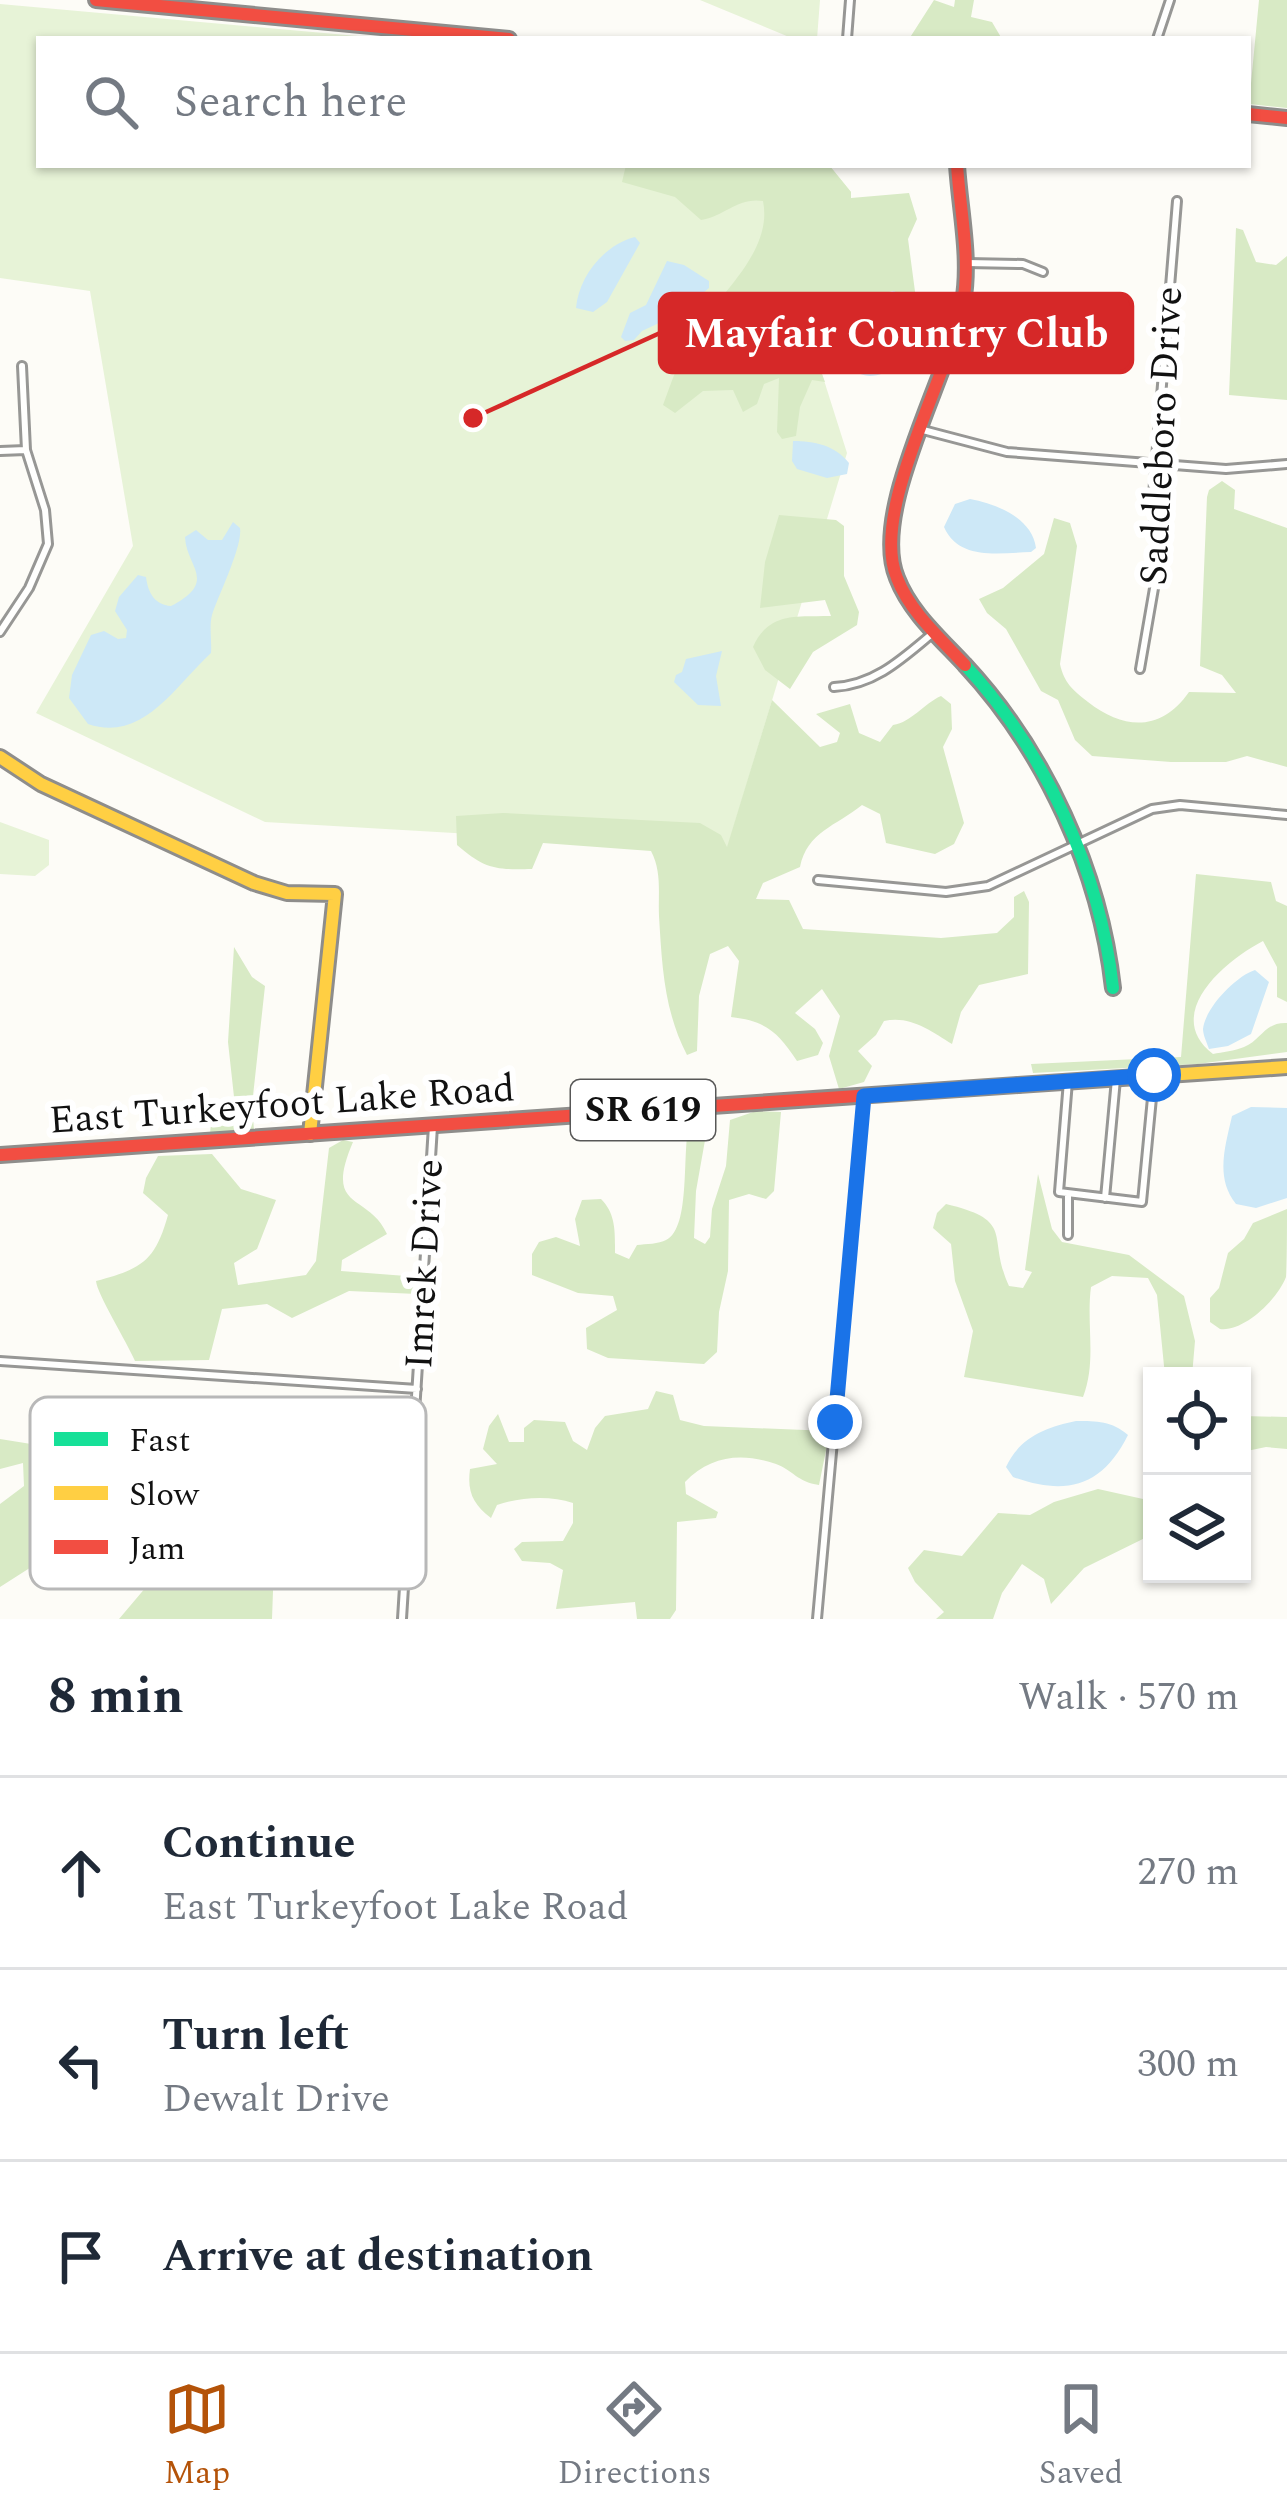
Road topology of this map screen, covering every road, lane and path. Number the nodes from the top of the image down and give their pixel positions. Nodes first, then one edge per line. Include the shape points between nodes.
1 (96, 0) edge
2 (850, 0) edge
3 (1170, 0) edge
4 (164, 3) edge
5 (194, 4) edge
6 (482, 36) edge
7 (847, 36) edge
8 (1158, 36) edge
9 (1251, 114) edge
10 (1287, 118) edge
11 (957, 168) edge
12 (1178, 201) dead end
13 (967, 263) junction
14 (1043, 272) dead end
15 (22, 366) dead end
16 (923, 430) junction
17 (26, 450) junction
18 (0, 451) edge
19 (1156, 464) junction
20 (1287, 464) edge
21 (935, 630) junction
22 (0, 632) edge
23 (1140, 669) dead end
24 (834, 687) dead end
25 (0, 757) edge
26 (1287, 815) edge
27 (1074, 846) junction
28 (818, 880) dead end
29 (1113, 988) dead end
30 (1287, 1067) edge
31 (1154, 1075) junction
32 (1116, 1078) junction
33 (1068, 1082) junction
34 (864, 1096) junction
35 (433, 1125) junction
36 (310, 1134) junction
37 (0, 1155) edge
38 (1068, 1195) junction
39 (1106, 1198) junction
40 (1068, 1235) dead end
41 (0, 1361) edge
42 (417, 1389) junction
43 (416, 1397) edge
44 (404, 1589) edge
45 (402, 1619) edge
46 (817, 1619) edge

1 - 4 street
2 - 7 street
3 - 8 street
4 - 5 street
5 - 6 street
9 - 10 street
11 - 13 street
12 - 19 street, Saddleboro Drive
13 - 14 street
13 - 16 street via 959,322
15 - 17 street
16 - 19 street via 989,449
16 - 21 street via 890,549 901,588
17 - 18 street
17 - 22 street via 48,544
19 - 20 street
19 - 23 street, Saddleboro Drive via 1157,572
21 - 24 street via 871,679
21 - 27 street via 1006,717
25 - 36 street via 254,884 335,894
26 - 27 street via 1166,806
27 - 28 street via 960,892
27 - 29 street via 1103,922
30 - 31 street, East Turkeyfoot Lake Road / SR 619
31 - 32 street, East Turkeyfoot Lake Road / SR 619
31 - 39 street via 1142,1202
32 - 33 street, East Turkeyfoot Lake Road / SR 619
32 - 39 street
33 - 34 street, East Turkeyfoot Lake Road / SR 619
33 - 38 street via 1059,1192
34 - 35 street, East Turkeyfoot Lake Road / SR 619
34 - 46 street
35 - 36 street, East Turkeyfoot Lake Road / SR 619
35 - 42 street, Imrek Drive
36 - 37 street, East Turkeyfoot Lake Road / SR 619
38 - 39 street
38 - 40 street
41 - 42 street
42 - 43 street, Imrek Drive
44 - 45 street, Imrek Drive

